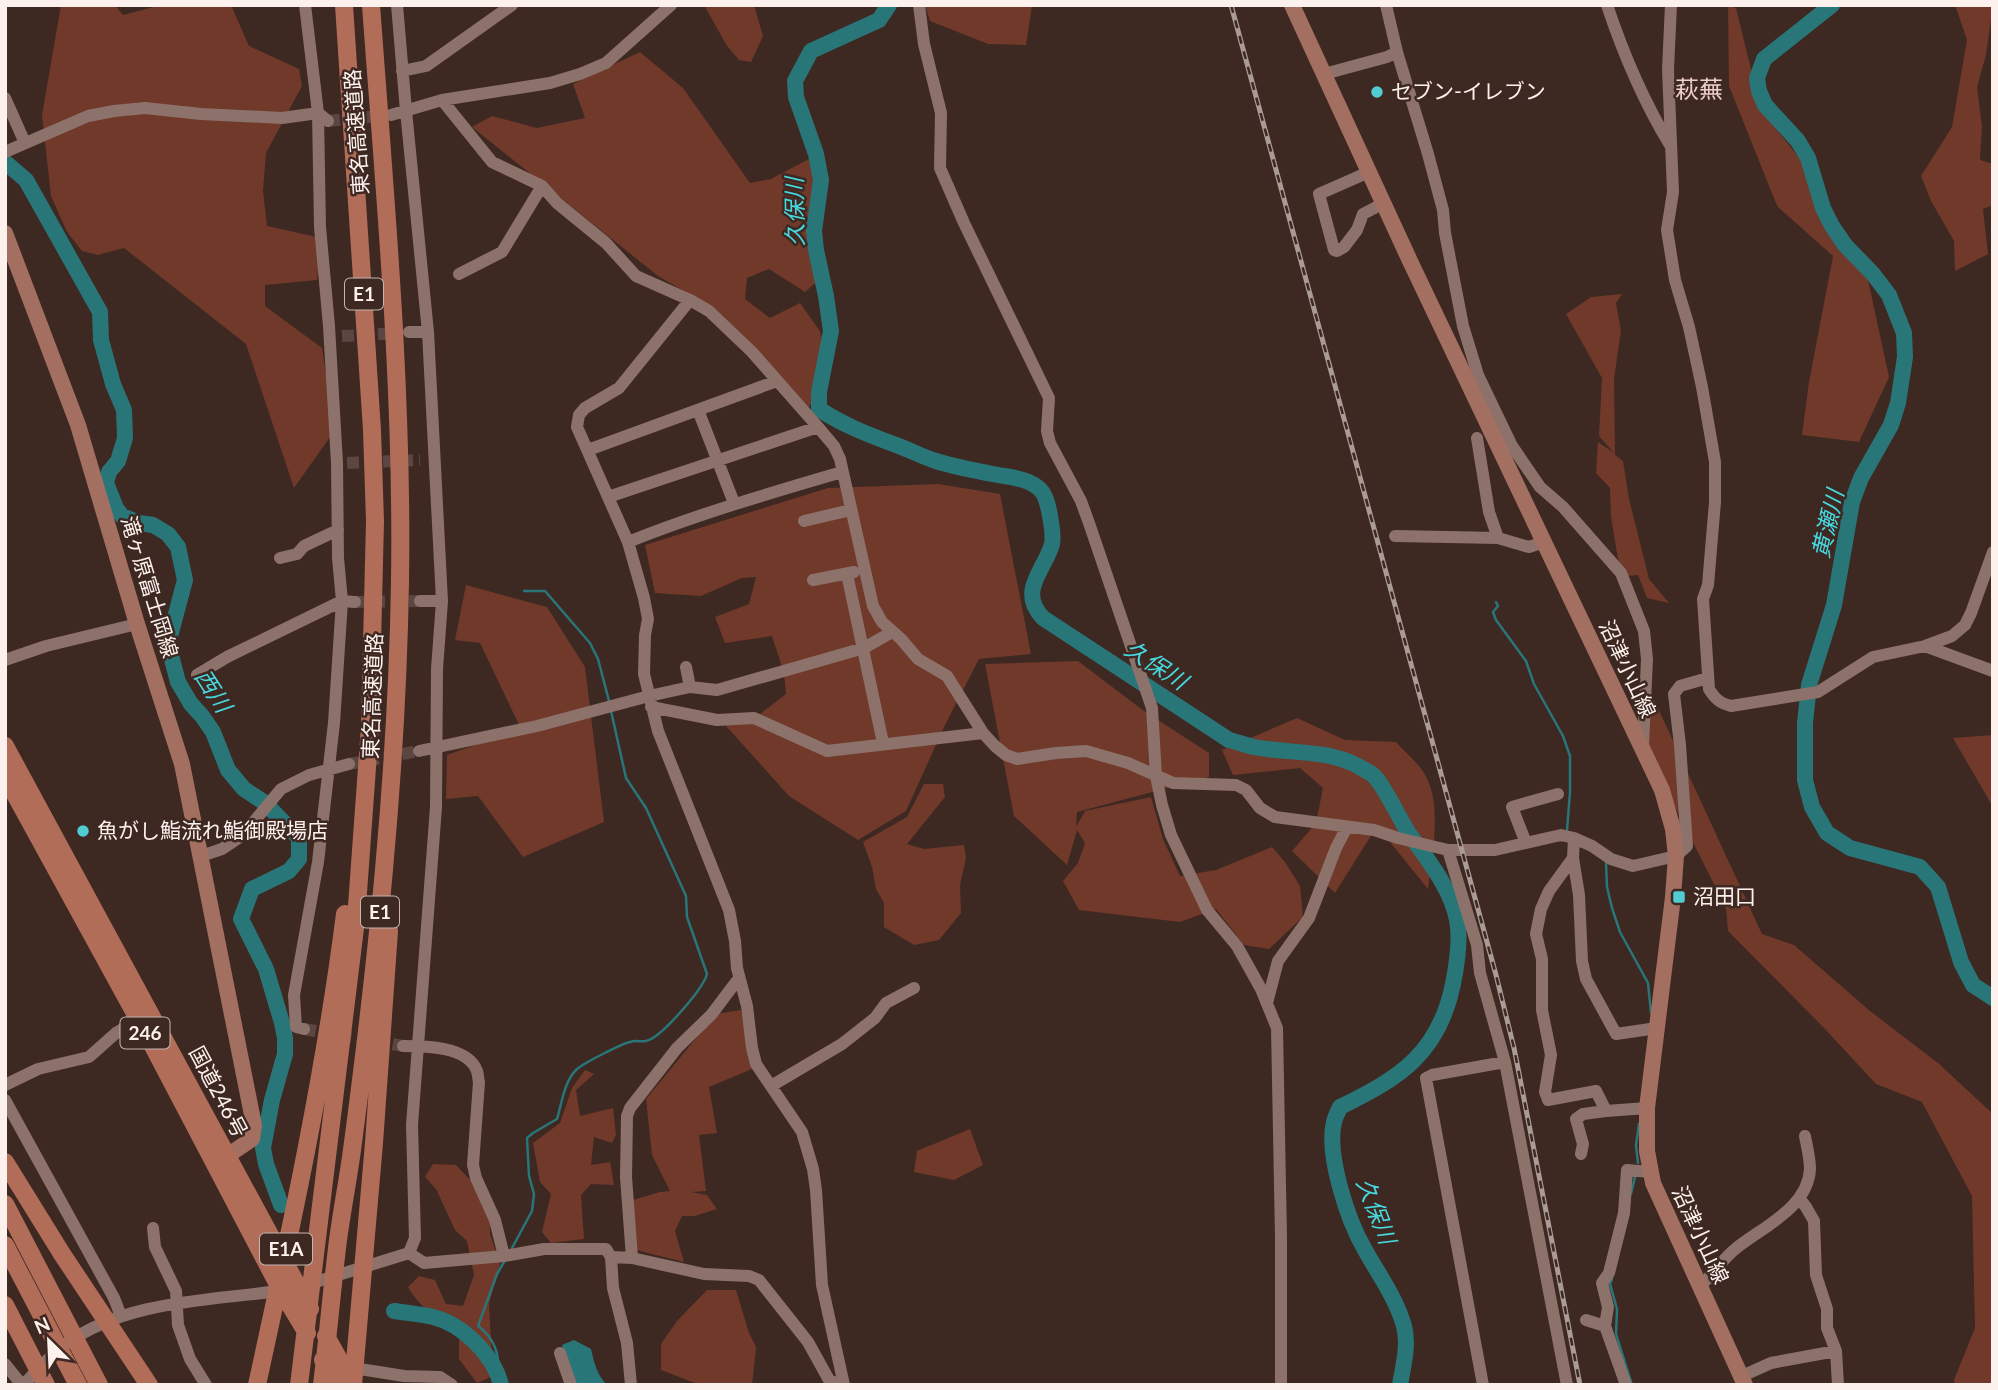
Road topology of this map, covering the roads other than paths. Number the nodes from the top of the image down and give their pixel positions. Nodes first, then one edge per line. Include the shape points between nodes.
1 (305, 5) edge
2 (344, 5) edge
3 (371, 5) edge
4 (397, 5) edge
5 (512, 5) edge
6 (671, 5) edge
7 (919, 5) edge
8 (1292, 5) edge
9 (1386, 5) edge
10 (1607, 5) edge
11 (1671, 5) edge
12 (1397, 52) junction
13 (402, 71) junction
14 (1324, 74) junction
15 (5, 98) edge
16 (442, 100) junction
17 (405, 111) junction
18 (391, 115) tunnel mouth
19 (323, 117) junction
20 (23, 144) junction
21 (1671, 148) junction
22 (5, 152) edge
23 (1369, 172) junction
24 (542, 186) junction
25 (1384, 203) junction
26 (5, 233) edge
27 (459, 274) dead end
28 (690, 300) junction
29 (409, 332) tunnel mouth
30 (428, 332) junction
31 (1473, 376) junction
32 (776, 381) junction
33 (698, 410) junction
34 (818, 427) junction
35 (1477, 438) dead end
36 (588, 450) junction
37 (718, 461) junction
38 (842, 472) junction
39 (608, 497) junction
40 (734, 503) junction
41 (851, 510) junction
42 (804, 521) dead end
43 (338, 530) junction
44 (1395, 536) dead end
45 (1498, 538) junction
46 (628, 542) junction
47 (1544, 542) junction
48 (1993, 552) edge
49 (281, 558) dead end
50 (863, 570) junction
51 (847, 574) junction
52 (813, 580) dead end
53 (400, 581) junction
54 (374, 582) junction
55 (420, 601) tunnel mouth
56 (442, 601) junction
57 (349, 602) junction
58 (138, 624) junction
59 (892, 632) junction
60 (1926, 646) junction
61 (863, 649) junction
62 (5, 660) edge
63 (686, 667) dead end
64 (1993, 671) edge
65 (197, 675) dead end
66 (1708, 678) junction
67 (690, 687) junction
68 (650, 701) junction
69 (983, 733) junction
70 (883, 743) junction
71 (5, 747) edge
72 (437, 747) junction
73 (419, 751) tunnel mouth
74 (1643, 752) junction
75 (349, 764) tunnel mouth
76 (328, 770) junction
77 (5, 776) edge
78 (1156, 776) junction
79 (1558, 793) dead end
80 (1347, 827) junction
81 (1574, 838) junction
82 (1526, 843) junction
83 (1442, 849) junction
84 (201, 856) junction
85 (1676, 856) junction
86 (1573, 859) junction
87 (739, 978) junction
88 (914, 988) dead end
89 (1267, 1004) junction
90 (138, 1020) junction
91 (1657, 1028) junction
92 (304, 1029) dead end
93 (403, 1046) tunnel mouth
94 (418, 1046) junction
95 (1505, 1062) junction
96 (5, 1085) edge
97 (771, 1086) junction
98 (5, 1100) edge
99 (1647, 1108) junction
100 (1606, 1111) junction
101 (1805, 1136) dead end
102 (1581, 1154) dead end
103 (227, 1156) junction
104 (5, 1162) edge
105 (1650, 1172) junction
106 (1799, 1198) junction
107 (5, 1203) edge
108 (153, 1228) dead end
109 (5, 1245) edge
110 (409, 1253) junction
111 (504, 1256) junction
112 (611, 1257) junction
113 (632, 1258) junction
114 (1700, 1286) junction
115 (290, 1289) junction
116 (178, 1304) junction
117 (5, 1305) edge
118 (121, 1317) junction
119 (1586, 1320) dead end
120 (1605, 1326) junction
121 (1836, 1351) junction
122 (560, 1353) dead end
123 (5, 1364) edge
124 (344, 1366) junction
125 (299, 1379) edge
126 (1743, 1381) edge
127 (22, 1385) edge
128 (46, 1385) edge
129 (78, 1385) edge
130 (99, 1385) edge
131 (149, 1385) edge
132 (206, 1385) edge
133 (257, 1385) edge
134 (322, 1385) edge
135 (337, 1385) edge
136 (353, 1385) edge
137 (452, 1385) edge
138 (571, 1385) edge
139 (631, 1385) edge
140 (842, 1385) edge
141 (1281, 1385) edge
142 (1483, 1385) edge
143 (1567, 1385) edge
144 (1626, 1385) edge
145 (1838, 1385) edge

1 - 19 street
2 - 54 highway, 東名高速道路 / E1 via 372,430
3 - 53 highway, 東名高速道路 / E1 via 394,343
4 - 13 street
5 - 13 street via 426,66
6 - 16 street via 606,63 580,74
7 - 78 street via 941,113 940,168 1049,398 1050,443 1081,501 1152,708
8 - 14 main road, 沼津小山線
9 - 12 street
10 - 21 street
11 - 21 street
12 - 14 street
12 - 31 street via 1443,210
13 - 17 street
14 - 23 main road, 沼津小山線
15 - 20 street
16 - 17 street
16 - 24 street via 492,162
17 - 18 street
17 - 30 street
19 - 20 street via 145,108 88,116
19 - 43 street via 320,227 336,336 342,463
20 - 22 street
21 - 66 street via 1673,192 1667,230 1715,462 1708,585 1703,599
23 - 25 main road, 沼津小山線
23 - 25 street via 1319,194 1334,250 1344,247 1363,214
24 - 27 street via 502,253
24 - 28 street via 636,276
25 - 31 main road, 沼津小山線
26 - 58 main road, 滝ヶ原富士岡線 via 78,425
28 - 32 street via 724,325
28 - 36 street via 618,388 579,415 577,427
29 - 30 street
30 - 56 street via 427,460
31 - 47 main road, 沼津小山線
31 - 74 street via 1533,477 1621,573 1644,631
32 - 33 street
32 - 34 street
33 - 36 street
33 - 37 street
34 - 37 street
34 - 38 street via 834,446
35 - 45 street
36 - 39 street
37 - 39 street
37 - 40 street
38 - 40 street
38 - 41 street
39 - 46 street
40 - 46 street
41 - 42 street
41 - 50 street
43 - 49 street
43 - 57 street
44 - 45 street
45 - 47 street via 1529,547
46 - 68 street via 648,619 644,674
47 - 74 main road, 沼津小山線
48 - 60 street via 1965,625 1952,636
50 - 51 street
50 - 59 street via 873,606
51 - 52 street
51 - 61 street
53 - 134 highway, 東名高速道路 / E1 via 389,811
53 - 136 highway via 401,788
54 - 125 highway, 東名高速道路 / E1 via 360,880
54 - 133 highway, E1A via 365,725 338,965 299,1191
55 - 56 street
56 - 72 street
57 - 65 street
57 - 76 street
58 - 62 street
58 - 84 main road, 滝ヶ原富士岡線 via 182,764
59 - 61 street
59 - 69 street via 918,659 947,676
60 - 64 street
60 - 66 street via 1873,657 1818,692 1788,698 1731,706 1714,697
61 - 67 street via 717,690
61 - 70 street
63 - 67 street
66 - 85 street via 1680,685 1674,694 1687,846
67 - 68 street
68 - 70 street via 716,720 754,718 827,751
68 - 72 street
68 - 87 street via 729,910
69 - 70 street
69 - 78 street via 1006,755 1017,759 1086,751
71 - 103 highway, 国道246号 / 246
72 - 73 street
72 - 94 street
74 - 85 main road, 沼津小山線 via 1662,790
75 - 76 street
76 - 84 street via 281,789 243,835
76 - 92 street via 318,862 294,995 296,1027
77 - 90 highway, 国道246号 / 246
78 - 80 street via 1172,783 1236,785 1275,817
78 - 89 street via 1171,835 1192,881 1207,910 1237,946
79 - 82 street via 1512,807
80 - 83 street
80 - 89 street via 1309,918 1278,961
81 - 82 street via 1561,835
81 - 85 street via 1633,866
81 - 86 street
82 - 83 street via 1495,850
83 - 95 street via 1477,944 1480,973
84 - 103 main road, 滝ヶ原富士岡線 via 254,1125 252,1139
85 - 91 main road, 沼津小山線
86 - 91 street via 1586,979 1616,1034
86 - 100 street via 1545,900 1536,934 1550,1055 1545,1092 1548,1100 1596,1091
87 - 97 street via 756,1064
87 - 113 street via 630,1108 626,1177
88 - 97 street via 886,1003 842,1044
89 - 141 street via 1277,1028 1279,1061
90 - 96 street via 93,1055 38,1069
90 - 115 highway, 国道246号 / 246
91 - 99 main road, 沼津小山線
93 - 94 street
94 - 110 street via 412,1125 415,1238
94 - 111 street via 453,1051 477,1069 473,1165
95 - 142 street via 1426,1078
95 - 143 street
97 - 140 street via 802,1132 811,1160 822,1285
98 - 118 street
99 - 100 street
99 - 105 main road, 沼津小山線
100 - 102 street via 1576,1119
101 - 106 street via 1810,1169
103 - 115 highway, 国道246号 / 246
104 - 131 highway
105 - 114 main road, 沼津小山線
105 - 120 street via 1627,1170 1624,1213 1609,1273 1602,1283 1608,1307
106 - 114 street via 1733,1251
106 - 121 street via 1814,1221 1816,1275
107 - 130 highway
108 - 116 street via 155,1247
109 - 129 highway
110 - 111 street via 424,1263
110 - 115 street
111 - 112 street via 544,1249 606,1249
112 - 113 street
112 - 139 street
113 - 140 street via 759,1280 808,1342 830,1380
114 - 126 main road, 沼津小山線
115 - 116 street
115 - 124 highway, 国道246号 / 246
115 - 135 highway, 国道246号 / 246
116 - 118 street
116 - 132 street via 178,1325 190,1359
117 - 128 highway
118 - 127 street via 66,1344
119 - 120 street
120 - 144 street
121 - 126 street via 1772,1363
121 - 145 street
122 - 138 street
123 - 127 street
124 - 136 highway, 国道246号 / 246
124 - 137 street via 440,1377

